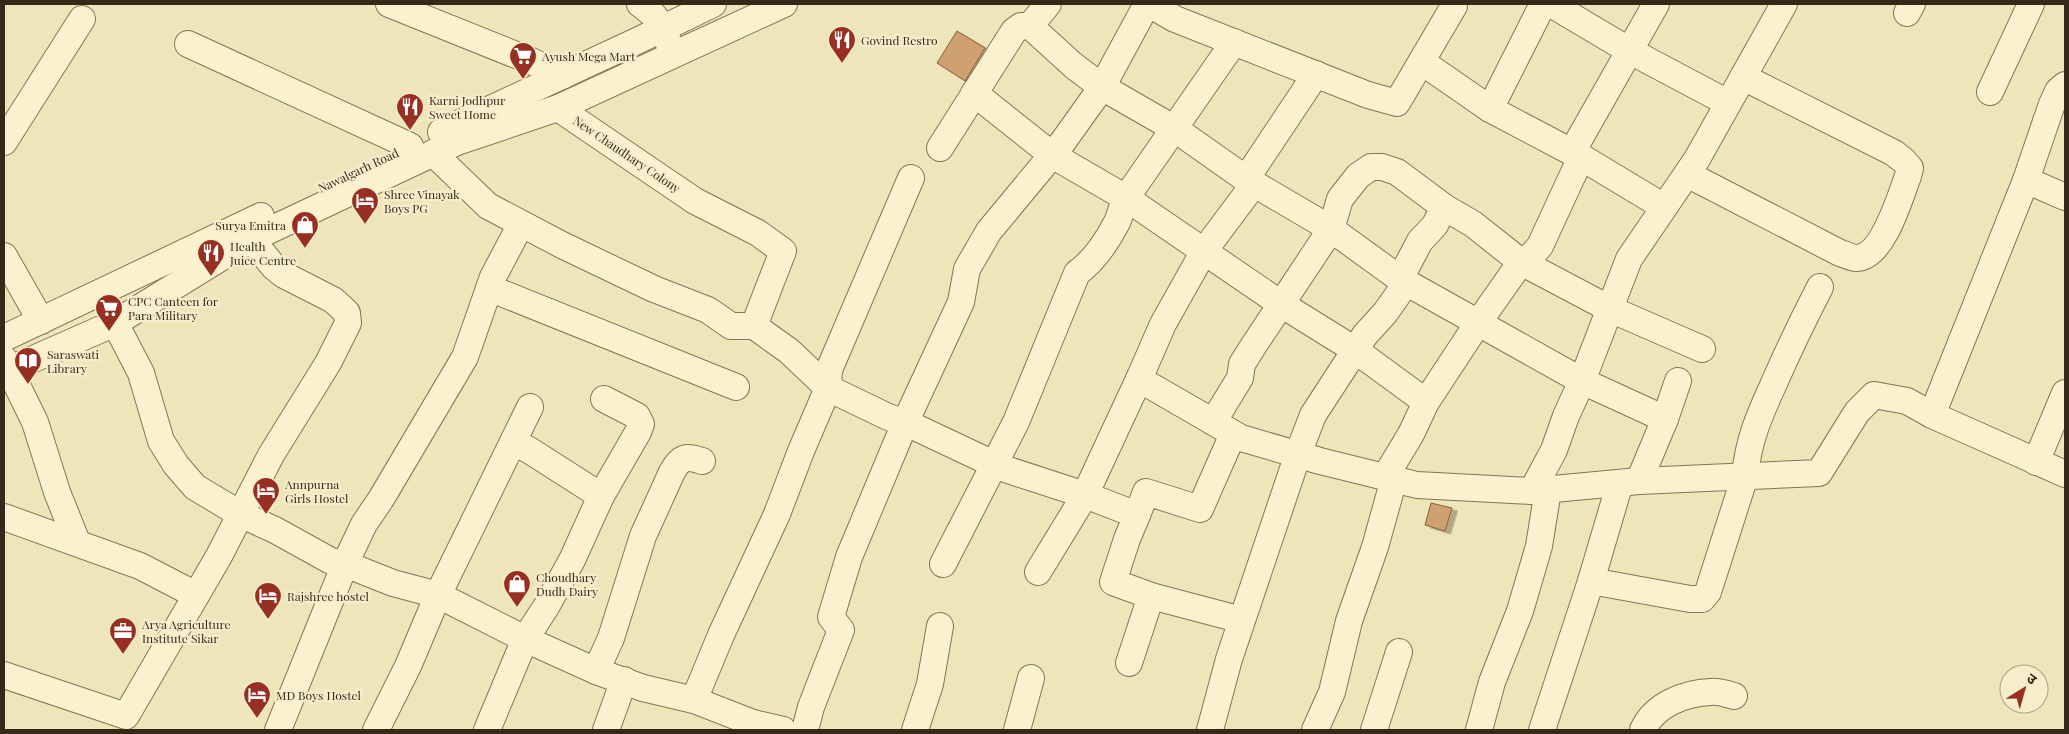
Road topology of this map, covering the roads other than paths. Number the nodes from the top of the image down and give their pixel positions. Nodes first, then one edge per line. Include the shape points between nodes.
1 (389, 4) edge
2 (640, 4) edge
3 (713, 4) edge
4 (784, 4) edge
5 (1048, 4) edge
6 (1148, 4) edge
7 (1451, 4) edge
8 (1543, 4) edge
9 (1551, 4) edge
10 (1656, 4) edge
11 (1784, 4) edge
12 (2031, 4) edge
13 (82, 19) dead end
14 (1030, 26) junction
15 (663, 28) junction
16 (1234, 42) junction
17 (188, 44) dead end
18 (1630, 50) junction
19 (672, 54) junction
20 (1422, 62) junction
21 (1316, 74) junction
22 (562, 76) junction
23 (1742, 77) junction
24 (2065, 85) edge
25 (1102, 87) junction
26 (1990, 92) dead end
27 (974, 93) junction
28 (1728, 103) junction
29 (558, 108) junction
30 (1490, 109) junction
31 (1174, 129) junction
32 (4, 142) edge
33 (940, 148) dead end
34 (422, 150) junction
35 (1052, 155) junction
36 (1577, 155) junction
37 (1687, 174) junction
38 (911, 178) dead end
39 (2026, 180) junction
40 (1250, 181) junction
41 (2065, 197) edge
42 (1126, 198) junction
43 (1444, 207) junction
44 (1664, 207) junction
45 (521, 224) junction
46 (1331, 229) junction
47 (251, 238) junction
48 (1204, 251) junction
49 (4, 256) edge
50 (1521, 262) junction
51 (1403, 281) junction
52 (1820, 287) dead end
53 (489, 288) junction
54 (1281, 304) junction
55 (1610, 309) junction
56 (41, 320) junction
57 (115, 323) junction
58 (1478, 323) junction
59 (754, 326) junction
60 (4, 338) edge
61 (1702, 349) dead end
62 (1355, 350) junction
63 (5, 367) edge
64 (1139, 379) junction
65 (1582, 381) junction
66 (1678, 381) dead end
67 (736, 386) dead end
68 (828, 388) junction
69 (2065, 393) edge
70 (604, 399) dead end
71 (1426, 402) junction
72 (530, 407) dead end
73 (1932, 415) junction
74 (1665, 419) junction
75 (905, 423) junction
76 (1223, 428) junction
77 (513, 442) junction
78 (1298, 454) junction
79 (702, 461) dead end
80 (2036, 462) junction
81 (995, 465) junction
82 (2065, 474) edge
83 (1745, 476) junction
84 (1389, 478) junction
85 (1630, 482) junction
86 (1540, 491) junction
87 (1085, 494) junction
88 (602, 496) junction
89 (240, 514) junction
90 (1138, 514) junction
91 (4, 517) edge
92 (77, 542) junction
93 (345, 564) junction
94 (943, 564) dead end
95 (1038, 572) dead end
96 (1591, 581) junction
97 (196, 594) junction
98 (438, 595) junction
99 (1152, 596) junction
100 (1242, 620) junction
101 (940, 626) dead end
102 (525, 639) junction
103 (1399, 652) dead end
104 (1129, 663) dead end
105 (596, 670) junction
106 (4, 675) edge
107 (1031, 678) dead end
108 (624, 680) junction
109 (1734, 696) dead end
110 (694, 700) junction
111 (278, 730) edge
112 (376, 730) edge
113 (487, 730) edge
114 (606, 730) edge
115 (783, 730) edge
116 (805, 730) edge
117 (915, 730) edge
118 (1017, 730) edge
119 (1210, 730) edge
120 (1315, 730) edge
121 (1374, 730) edge
122 (1479, 730) edge
123 (1542, 730) edge
124 (1643, 730) edge

1 - 22 street
2 - 15 street via 655,15
3 - 15 street, Nawalgarh Road
4 - 19 street
5 - 14 street
6 - 16 street via 1175,20
6 - 25 street
7 - 20 street
8 - 30 street
9 - 18 street
10 - 18 street
11 - 23 street
12 - 26 street
13 - 32 street
14 - 25 street
14 - 27 street via 1021,26 1014,31
15 - 19 street
15 - 22 street, Nawalgarh Road
16 - 21 street
16 - 31 street
17 - 34 street
18 - 28 street
18 - 36 street
19 - 29 street
20 - 21 street via 1398,103
20 - 30 street
21 - 40 street
22 - 34 street, Nawalgarh Road
23 - 28 street
23 - 37 street via 1904,161 1910,168 1908,176 1882,239 1871,253 1856,258 1840,253
24 - 39 street via 2052,104
25 - 31 street
25 - 35 street
27 - 33 street
27 - 35 street
28 - 37 street
29 - 34 street
29 - 59 street, New Chaudhary Colony via 695,201 758,233 783,251
30 - 36 street
31 - 40 street
31 - 42 street
34 - 45 street via 488,206
34 - 47 street
34 - 56 street, Nawalgarh Road
35 - 42 street
35 - 75 street via 989,231 967,269 961,302
36 - 44 street
36 - 50 street via 1540,246
37 - 44 street
38 - 68 street via 829,370
39 - 41 street
39 - 73 street
40 - 46 street
40 - 48 street
42 - 48 street
42 - 81 street via 1118,222 1091,263 1077,273
43 - 46 street via 1397,172 1372,167 1358,176 1340,199
43 - 50 street via 1473,224
43 - 51 street via 1435,225 1420,241
44 - 55 street via 1629,259
45 - 53 street
45 - 59 street via 654,289 708,310 731,326
46 - 51 street
46 - 54 street
47 - 57 street
47 - 89 street via 284,275 333,300 347,313 348,323
48 - 54 street
48 - 64 street via 1163,324
49 - 56 street
50 - 55 street
50 - 58 street
51 - 58 street
51 - 62 street
52 - 83 street via 1752,432
53 - 67 street
53 - 93 street via 465,357 382,500 364,524
54 - 62 street
54 - 76 street via 1242,364
55 - 61 street
55 - 65 street
56 - 60 street, Nawalgarh Road
57 - 63 street via 43,356
57 - 89 street via 141,373 161,441 176,465 195,487
58 - 65 street
58 - 71 street
59 - 68 street via 790,351
62 - 71 street
62 - 78 street via 1313,416
63 - 92 street via 35,422 54,484
64 - 76 street
64 - 87 street
65 - 74 street
65 - 86 street
66 - 74 street
68 - 75 street
68 - 110 street via 777,514
69 - 80 street
70 - 88 street via 637,416 641,424
71 - 84 street
72 - 77 street
73 - 80 street
73 - 83 street via 1907,402 1874,395 1857,412 1819,473
74 - 85 street
75 - 81 street
75 - 116 street via 850,557 830,617 841,630
76 - 78 street via 1241,438
76 - 90 street via 1200,509 1146,492
77 - 88 street
77 - 98 street
78 - 84 street
78 - 100 street
79 - 105 street via 691,457 676,464 643,536 611,638
80 - 82 street
81 - 87 street
81 - 94 street
83 - 85 street
83 - 96 street via 1713,582 1702,599 1690,600
84 - 86 street via 1417,485
84 - 120 street via 1374,547 1349,621 1332,692
85 - 86 street
85 - 96 street
86 - 122 street via 1539,546 1520,612 1492,682
87 - 90 street
87 - 95 street
88 - 102 street via 572,560
89 - 93 street via 331,561
89 - 97 street
90 - 99 street via 1114,582
91 - 92 street
92 - 97 street via 140,566
93 - 98 street via 393,583
93 - 111 street
96 - 123 street
97 - 106 street via 126,716
98 - 102 street
98 - 112 street
99 - 100 street
99 - 104 street
100 - 119 street
101 - 117 street via 930,684
102 - 105 street
102 - 113 street
103 - 121 street
105 - 108 street
107 - 118 street
108 - 110 street
108 - 114 street
109 - 124 street via 1712,692 1680,698 1662,706
110 - 115 street via 753,723

